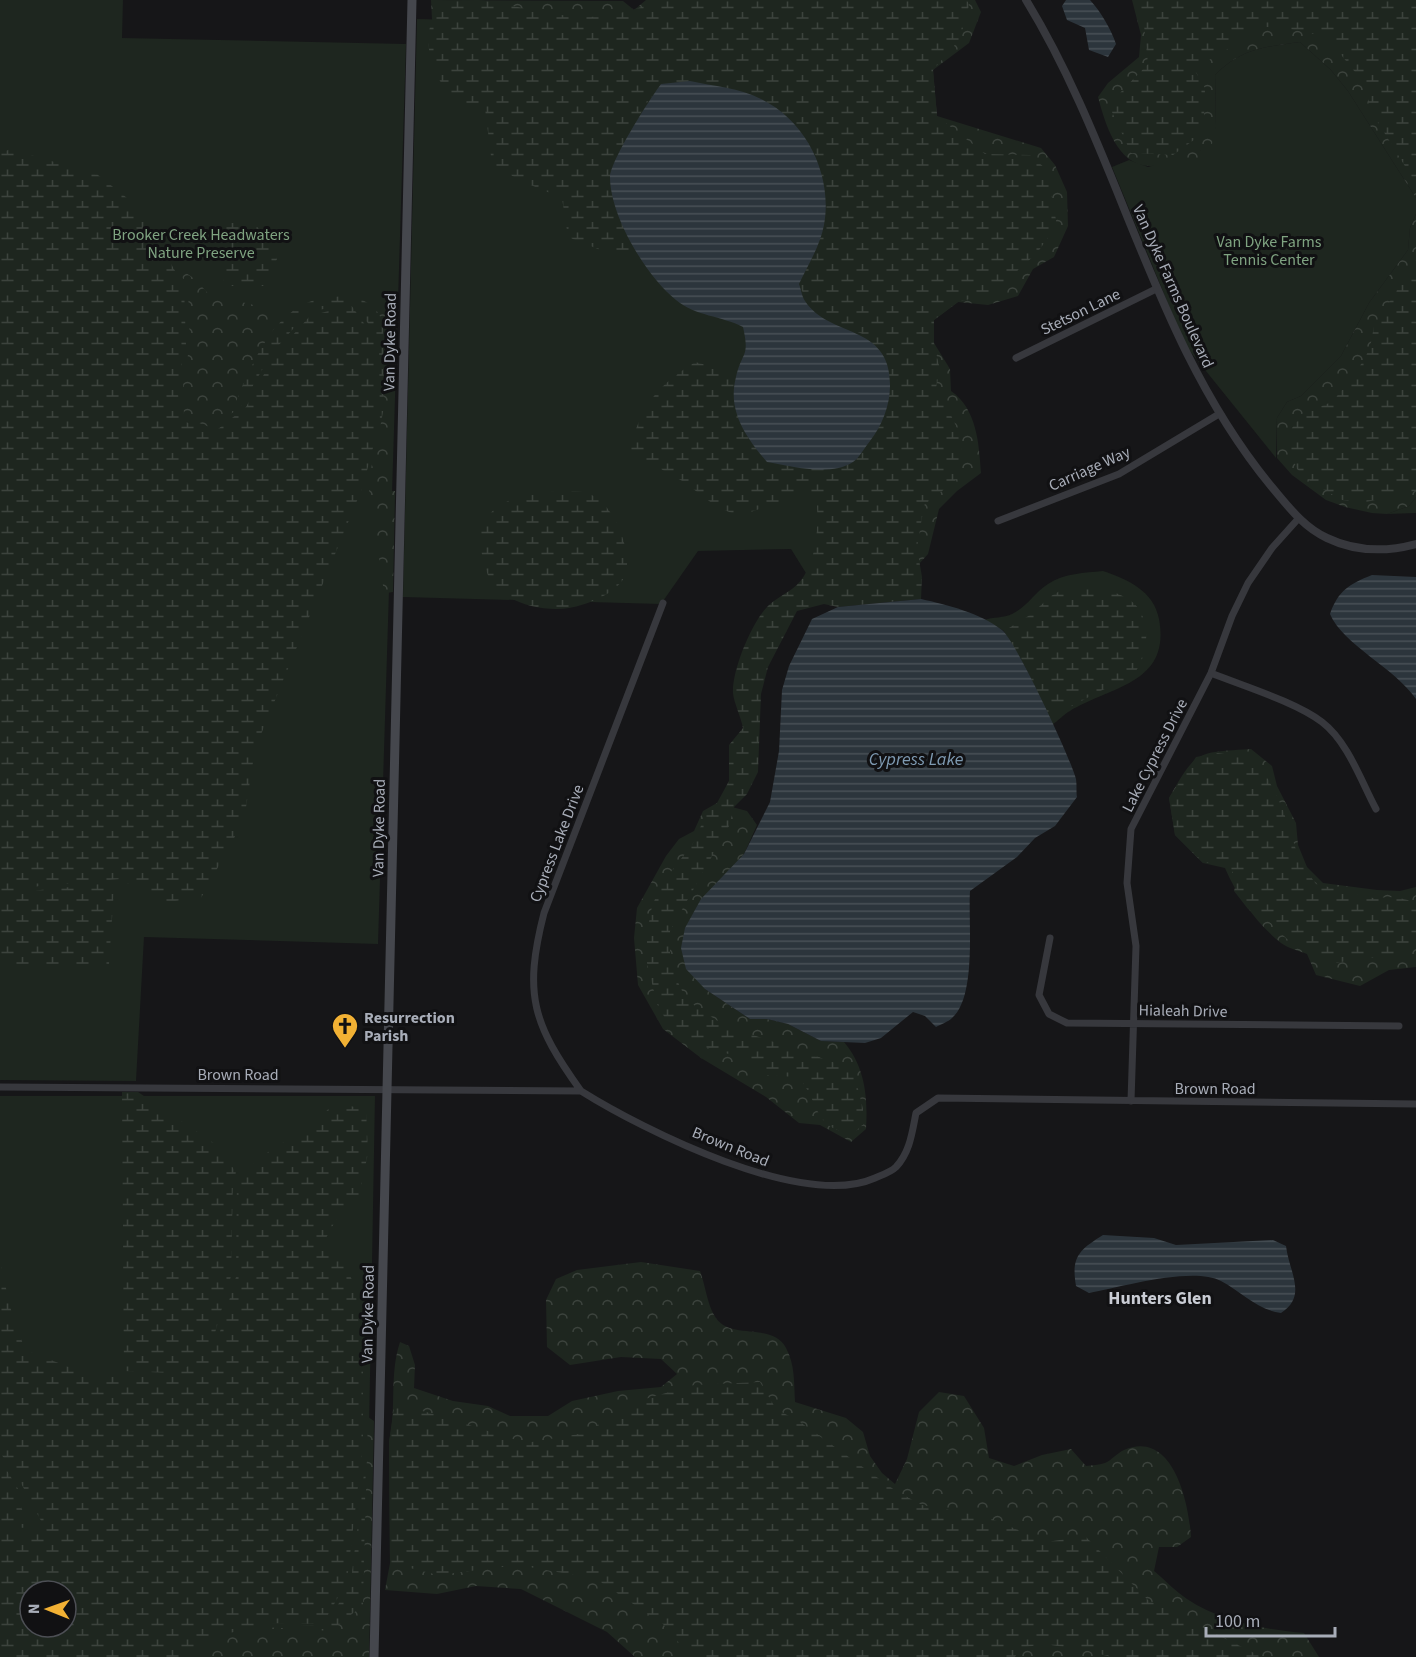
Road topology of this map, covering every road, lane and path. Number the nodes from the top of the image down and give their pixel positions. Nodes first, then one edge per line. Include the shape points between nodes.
1 (412, 0) edge
2 (1026, 0) edge
3 (1156, 289) junction
4 (1016, 358) dead end
5 (1219, 414) junction
6 (1298, 519) junction
7 (998, 521) dead end
8 (1416, 544) edge
9 (663, 603) dead end
10 (1211, 674) junction
11 (1376, 809) dead end
12 (1050, 938) dead end
13 (1132, 1023) junction
14 (1399, 1026) dead end
15 (0, 1087) edge
16 (388, 1088) junction
17 (582, 1091) junction
18 (1131, 1101) junction
19 (1416, 1104) edge
20 (374, 1657) edge

1 - 16 main road, Van Dyke Road
2 - 3 street, Van Dyke Farms Boulevard via 1086,115
3 - 4 street, Stetson Lane
3 - 5 street, Van Dyke Farms Boulevard
5 - 6 street, Van Dyke Farms Boulevard
5 - 7 street, Carriage Way via 1119,474
6 - 8 street, Van Dyke Farms Boulevard via 1327,538 1360,549 1394,550
6 - 10 street, Lake Cypress Drive via 1248,584
9 - 17 street, Cypress Lake Drive via 544,913 535,946 535,1009 553,1049
10 - 11 street via 1306,712 1323,723 1341,743
10 - 13 street, Lake Cypress Drive via 1131,829 1127,883 1136,946
12 - 13 street, Hialeah Drive via 1039,995 1049,1014 1067,1023
13 - 14 street, Hialeah Drive
13 - 18 street, Lake Cypress Drive
15 - 16 street, Brown Road
16 - 17 street, Brown Road
16 - 20 main road, Van Dyke Road
17 - 18 street, Brown Road via 623,1117 751,1171 788,1182 826,1185 863,1183 894,1169 908,1151 916,1113 938,1098
18 - 19 street, Brown Road

